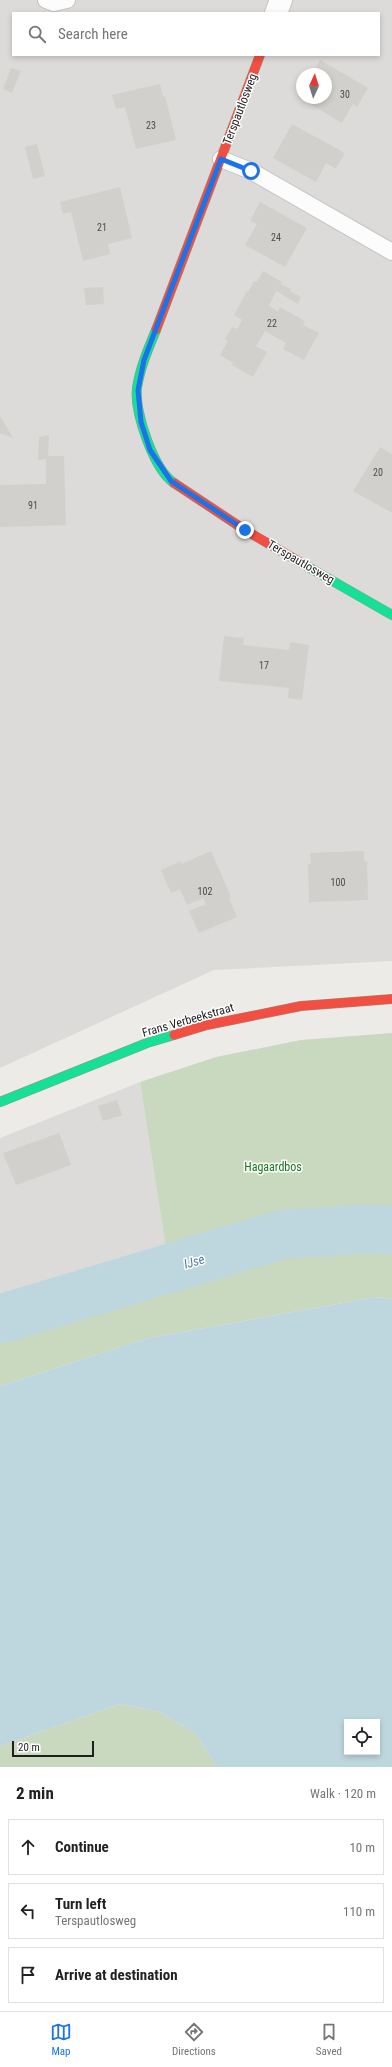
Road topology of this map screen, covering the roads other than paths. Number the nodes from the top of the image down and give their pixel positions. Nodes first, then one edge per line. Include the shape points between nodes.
1 (46, 0) edge
2 (66, 0) edge
3 (281, 0) edge
4 (276, 12) edge
5 (260, 56) edge
6 (221, 159) junction
7 (392, 252) edge
8 (392, 615) edge
9 (392, 999) edge
10 (0, 1102) edge

1 - 2 lane via 54,3
3 - 4 street
5 - 6 street, Terspautlosweg
6 - 7 lane via 251,171
6 - 8 street, Terspautlosweg via 144,360 138,390 141,422 150,450 171,481 245,530
9 - 10 street, Frans Verbeekstraat via 302,1006 208,1025 147,1043

